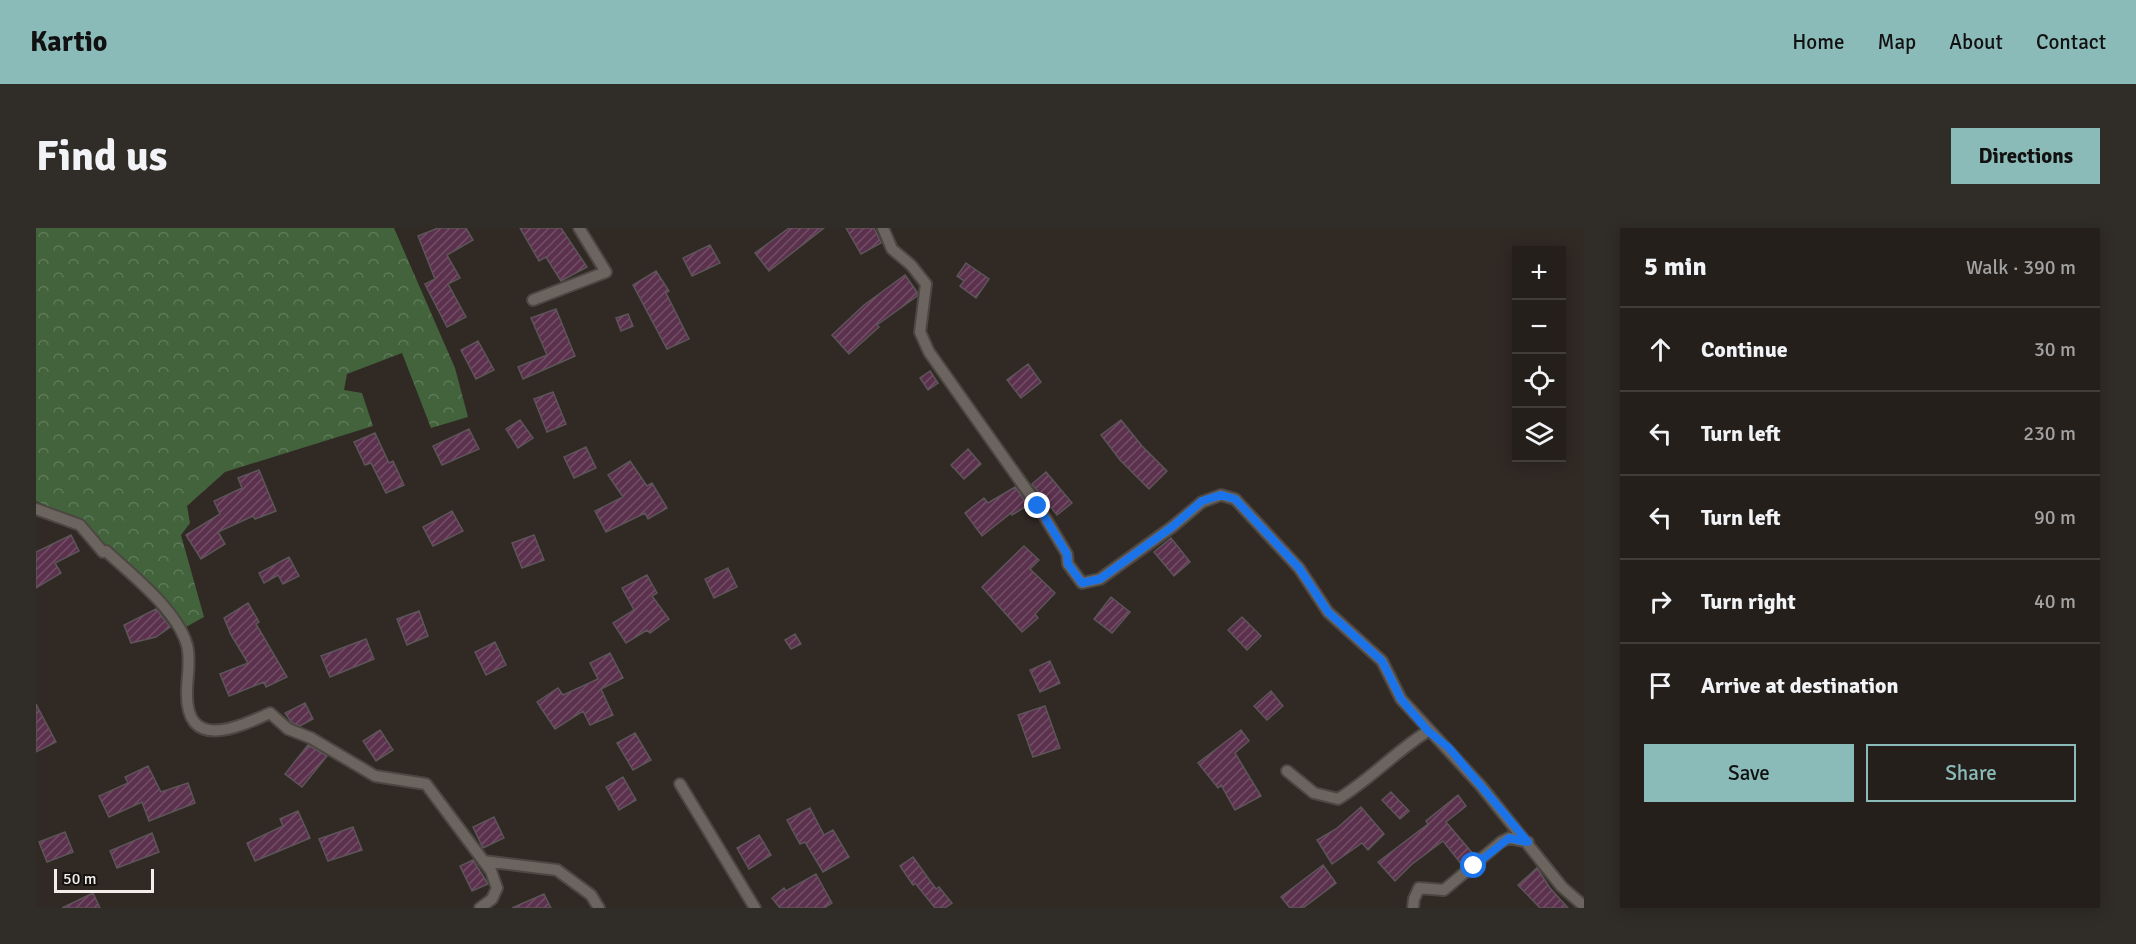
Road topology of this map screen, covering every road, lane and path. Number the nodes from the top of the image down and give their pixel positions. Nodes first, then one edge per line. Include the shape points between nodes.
1 (579, 228) edge
2 (883, 228) edge
3 (533, 300) dead end
4 (36, 509) edge
5 (1428, 731) junction
6 (1287, 771) dead end
7 (680, 783) dead end
8 (1528, 842) junction
9 (483, 861) junction
10 (1584, 906) edge
11 (480, 908) edge
12 (599, 908) edge
13 (755, 908) edge
14 (1413, 908) edge

1 - 3 street via 606,272
2 - 5 street via 892,249 926,284 920,332 929,352 1038,506 1082,583 1100,579 1202,501 1221,495 1235,499 1299,568 1328,612 1382,661 1401,699
4 - 9 street via 80,525 104,552 147,588 179,627 187,645 191,718 202,730 233,728 270,713 288,729 311,738 375,776 426,784
5 - 6 street via 1338,799 1314,793
5 - 8 street via 1449,748
7 - 13 street
8 - 10 street via 1562,887
8 - 14 street via 1509,838 1501,842 1444,890 1419,888
9 - 11 street via 497,888 492,899
9 - 12 street via 557,870 591,894

